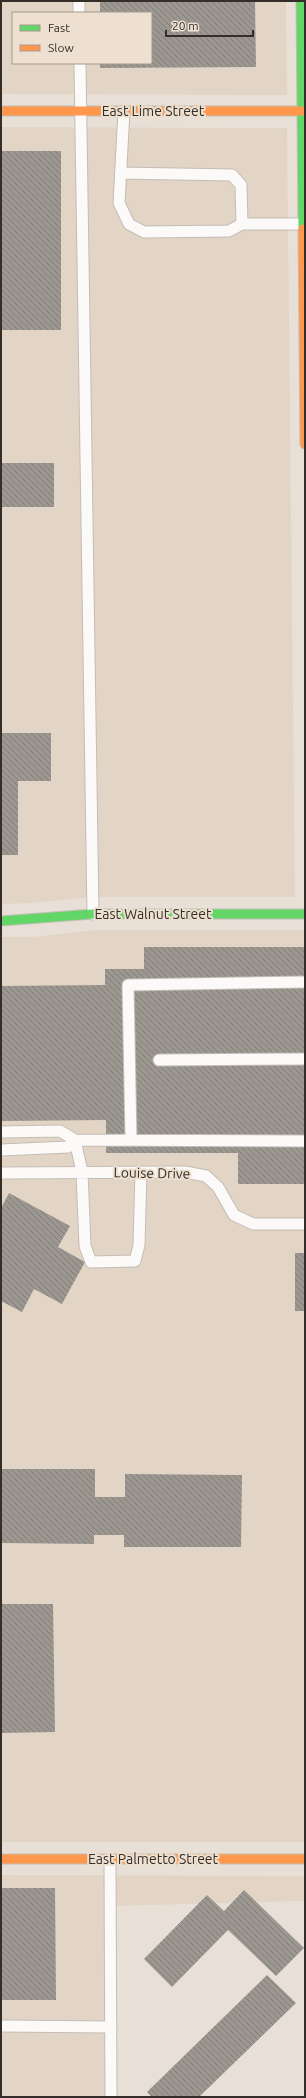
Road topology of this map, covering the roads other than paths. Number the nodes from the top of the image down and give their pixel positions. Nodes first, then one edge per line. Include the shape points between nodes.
1 (79, 1) edge
2 (301, 1) edge
3 (79, 12) edge
4 (80, 64) edge
5 (1, 111) edge
6 (80, 111) junction
7 (124, 111) junction
8 (303, 111) edge
9 (121, 173) junction
10 (242, 224) junction
11 (303, 224) junction
12 (305, 444) edge
13 (93, 914) junction
14 (305, 914) edge
15 (1, 921) edge
16 (305, 982) edge
17 (305, 1059) edge
18 (159, 1060) dead end
19 (1, 1132) edge
20 (131, 1139) junction
21 (75, 1140) junction
22 (305, 1141) edge
23 (1, 1150) edge
24 (82, 1172) junction
25 (141, 1172) junction
26 (1, 1173) edge
27 (305, 1224) edge
28 (1, 1859) edge
29 (305, 1859) edge
30 (110, 1860) junction
31 (1, 2026) edge
32 (111, 2026) junction
33 (111, 2097) edge

1 - 3 lane
2 - 8 street
4 - 6 lane
5 - 6 street, East Lime Street
6 - 7 street, East Lime Street
6 - 13 lane
7 - 8 street, East Lime Street
7 - 9 lane
8 - 11 street
9 - 10 lane via 232,175 241,185
9 - 10 lane via 119,203 129,224 144,232 229,231
10 - 11 lane
11 - 12 street
13 - 14 street, East Walnut Street
13 - 15 street, East Walnut Street
16 - 20 lane via 128,986
17 - 18 lane
19 - 21 lane via 60,1131
20 - 21 lane
20 - 22 lane
21 - 23 lane via 68,1147
21 - 24 lane
24 - 25 lane, Louise Drive
24 - 25 lane via 84,1246 91,1262 135,1261 139,1245
24 - 26 lane, Louise Drive
25 - 27 lane, Louise Drive via 185,1172 206,1176 218,1187 234,1215 253,1224
28 - 30 street, East Palmetto Street
29 - 30 street, East Palmetto Street
30 - 32 lane
31 - 32 lane
32 - 33 lane

